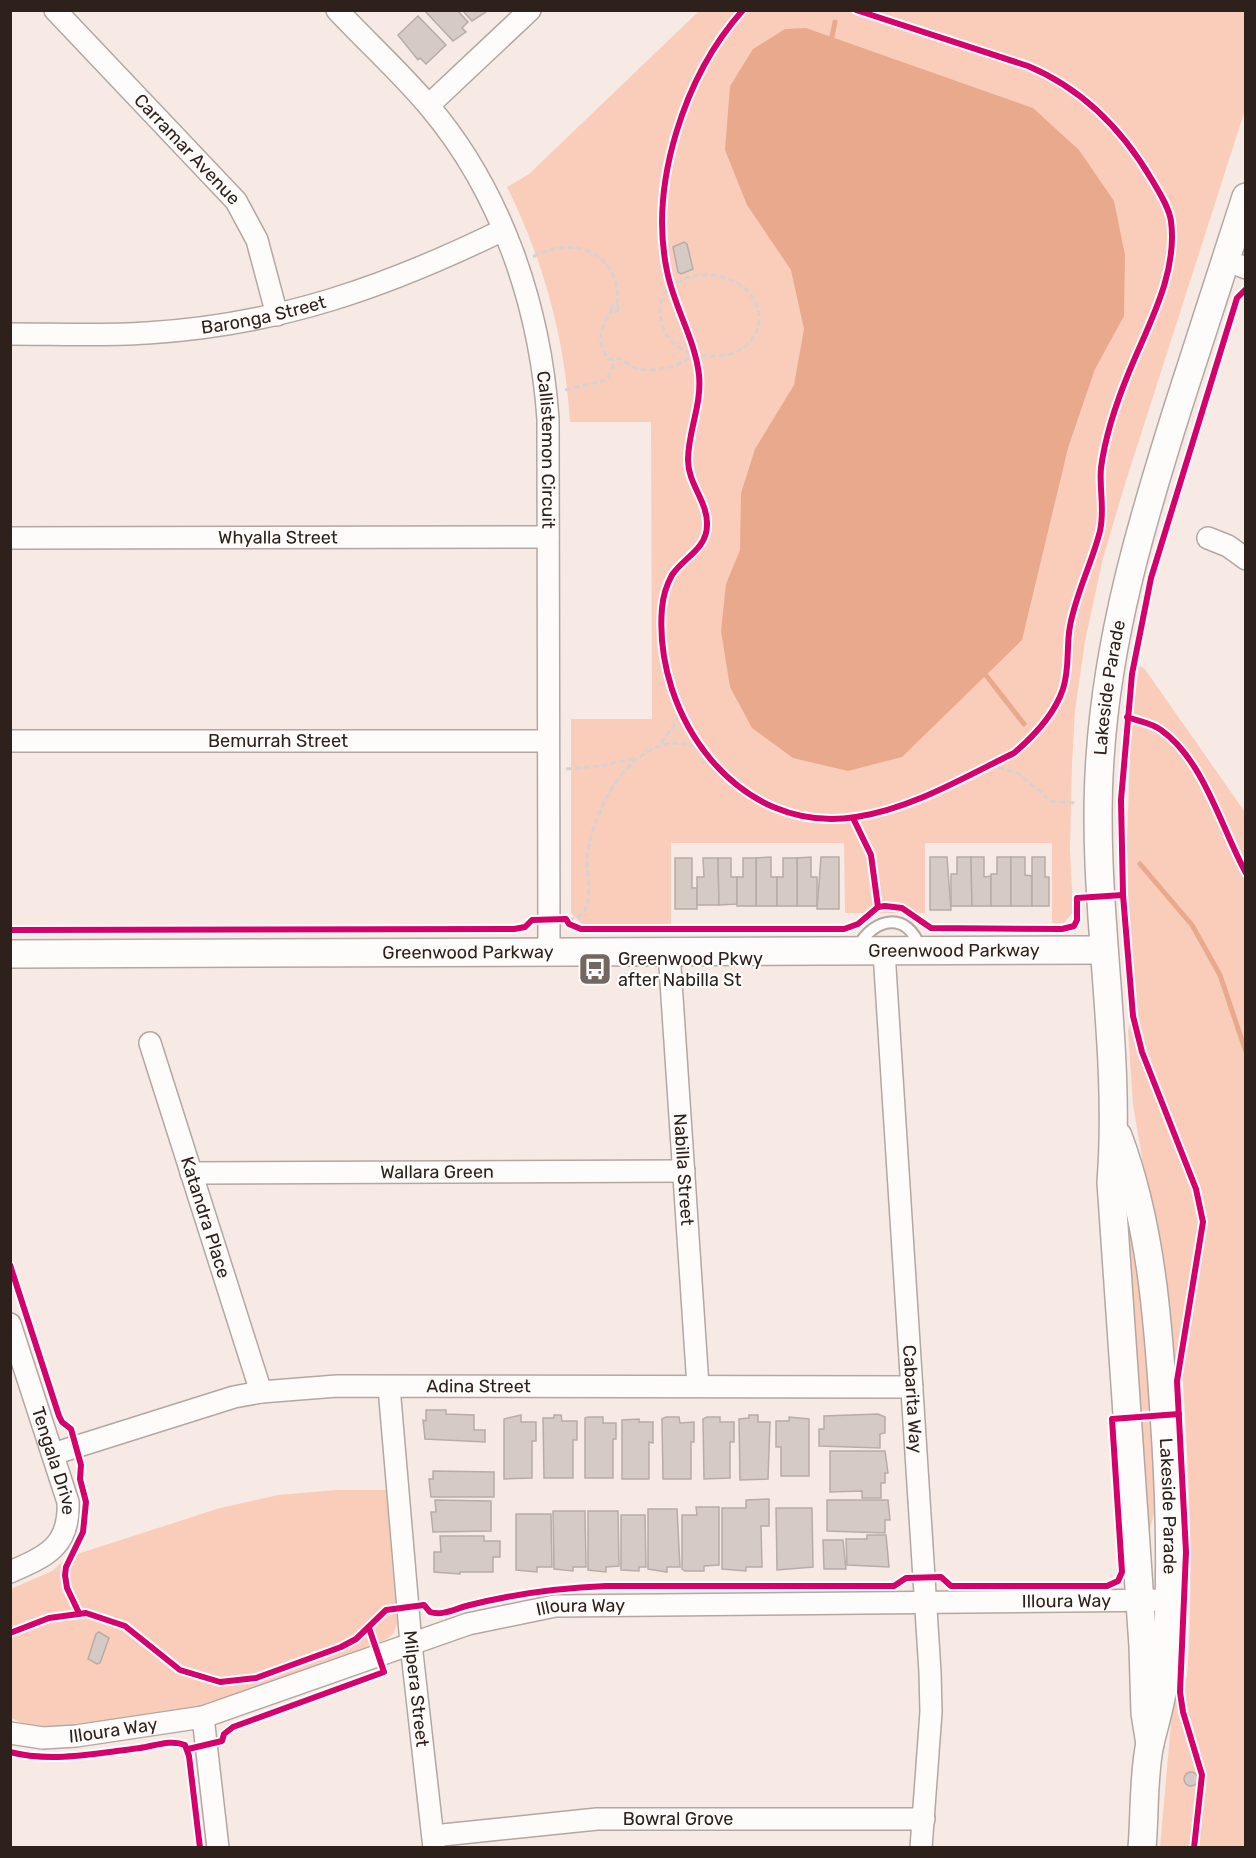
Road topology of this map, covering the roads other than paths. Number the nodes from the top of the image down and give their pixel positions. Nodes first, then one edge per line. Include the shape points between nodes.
1 (55, 10) edge
2 (337, 10) edge
3 (530, 10) edge
4 (429, 105) junction
5 (1245, 197) edge
6 (503, 230) junction
7 (1235, 264) edge
8 (277, 315) junction
9 (10, 334) edge
10 (548, 537) junction
11 (10, 538) edge
12 (1208, 538) dead end
13 (1245, 559) edge
14 (10, 741) edge
15 (548, 741) junction
16 (1104, 950) junction
17 (549, 952) junction
18 (669, 952) junction
19 (884, 952) junction
20 (922, 952) junction
21 (855, 953) junction
22 (10, 954) edge
23 (150, 1043) dead end
24 (1115, 1129) junction
25 (684, 1171) junction
26 (191, 1173) junction
27 (10, 1324) edge
28 (15, 1358) edge
29 (698, 1386) junction
30 (389, 1387) junction
31 (912, 1387) junction
32 (261, 1392) junction
33 (53, 1454) junction
34 (10, 1572) edge
35 (1169, 1600) junction
36 (1139, 1602) junction
37 (926, 1604) junction
38 (411, 1644) junction
39 (203, 1717) junction
40 (10, 1733) edge
41 (1150, 1744) junction
42 (924, 1820) junction
43 (433, 1842) edge
44 (218, 1848) edge
45 (921, 1848) edge
46 (1142, 1848) edge

1 - 8 street, Carramar Avenue via 236,201 257,240
2 - 4 street, Callistemon Circuit
3 - 4 street
4 - 6 street, Callistemon Circuit via 469,164
5 - 7 street, Lakeside Parade
6 - 8 street, Baronga Street via 399,278
6 - 10 street, Callistemon Circuit via 524,283 541,352 548,418
7 - 16 street, Lakeside Parade via 1134,550 1112,650 1098,792
8 - 9 street, Baronga Street via 147,333
10 - 11 street, Whyalla Street
10 - 15 street, Callistemon Circuit
12 - 13 street
14 - 15 street, Bemurrah Street
15 - 17 street, Callistemon Circuit via 558,920
16 - 20 street, Greenwood Parkway
16 - 24 street, Lakeside Parade
17 - 18 street, Greenwood Parkway
17 - 22 street, Greenwood Parkway
18 - 21 street, Greenwood Parkway
18 - 25 street, Nabilla Street
19 - 20 street, Greenwood Parkway
19 - 21 street, Greenwood Parkway
19 - 31 street, Cabarita Way
20 - 21 lane via 913,933 889,921 868,932
23 - 26 street, Katandra Place
24 - 35 street, Lakeside Parade via 1139,1206 1159,1332 1168,1477
24 - 36 street, Lakeside Parade via 1111,1182
25 - 26 street, Wallara Green
25 - 29 street, Nabilla Street
26 - 32 street, Katandra Place
27 - 28 street, Tengala Drive
28 - 33 street, Tengala Drive
29 - 30 street, Adina Street
29 - 31 street, Adina Street
30 - 32 street, Adina Street via 336,1386
30 - 38 street, Milpera Street
31 - 37 street, Cabarita Way
32 - 33 street, Adina Street via 211,1403
33 - 34 street, Tengala Drive via 68,1502 66,1530 50,1553
35 - 36 street, Illoura Way
35 - 41 street, Lakeside Parade via 1166,1672
36 - 37 street, Illoura Way
36 - 41 street, Lakeside Parade
37 - 38 street, Illoura Way via 555,1606 483,1619
37 - 42 street, Cabarita Way via 931,1712
38 - 39 street, Illoura Way
38 - 43 street, Milpera Street
39 - 40 street, Illoura Way via 76,1736 43,1738
39 - 44 street
41 - 46 street, Lakeside Parade
42 - 43 street, Bowral Grove via 597,1819
42 - 45 street, Cabarita Way

